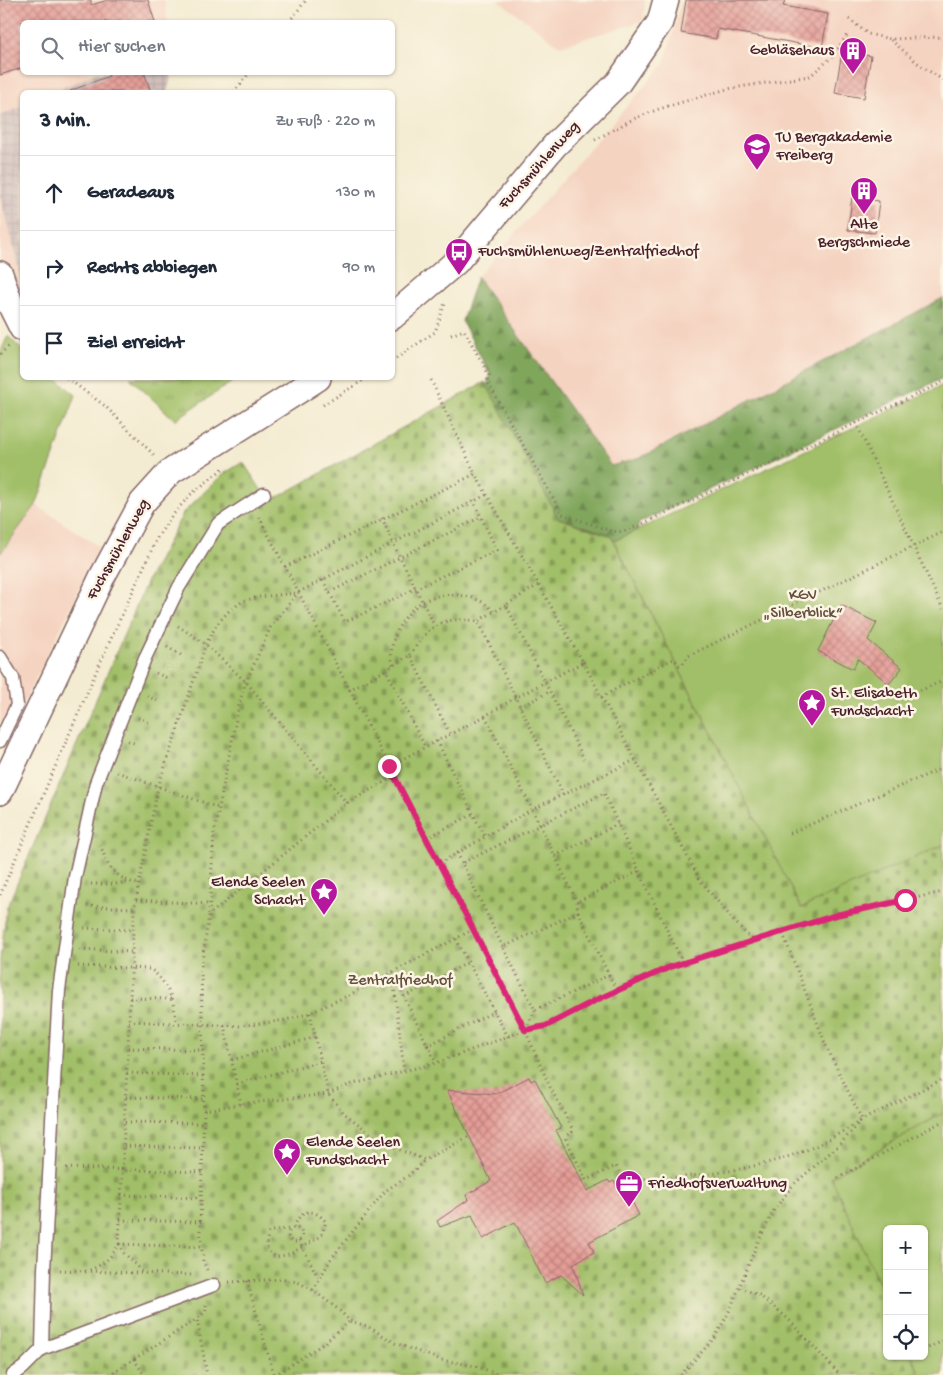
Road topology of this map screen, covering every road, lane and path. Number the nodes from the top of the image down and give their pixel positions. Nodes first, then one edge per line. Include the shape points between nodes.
1 (306, 0) edge
2 (666, 0) edge
3 (849, 19) dead end
4 (291, 20) edge
5 (847, 35) dead end
6 (943, 37) edge
7 (890, 39) junction
8 (248, 75) edge
9 (943, 80) edge
10 (236, 90) edge
11 (592, 142) dead end
12 (0, 274) edge
13 (443, 307) dead end
14 (395, 314) edge
15 (20, 324) edge
16 (451, 335) dead end
17 (395, 359) edge
18 (70, 380) edge
19 (315, 380) edge
20 (360, 380) edge
21 (431, 380) dead end
22 (943, 382) edge
23 (321, 406) dead end
24 (856, 423) junction
25 (231, 462) dead end
26 (170, 472) junction
27 (475, 474) junction
28 (264, 494) dead end
29 (486, 495) junction
30 (473, 500) junction
31 (251, 502) junction
32 (481, 516) junction
33 (382, 518) junction
34 (943, 532) edge
35 (392, 543) junction
36 (914, 546) junction
37 (400, 557) junction
38 (285, 567) junction
39 (323, 580) junction
40 (538, 586) junction
41 (416, 589) junction
42 (330, 592) junction
43 (298, 593) junction
44 (422, 602) junction
45 (506, 605) junction
46 (943, 609) edge
47 (494, 612) junction
48 (165, 617) junction
49 (478, 621) junction
50 (434, 625) junction
51 (206, 644) junction
52 (410, 655) junction
53 (0, 657) edge
54 (583, 662) junction
55 (393, 665) junction
56 (386, 670) junction
57 (943, 681) edge
58 (246, 682) junction
59 (544, 683) junction
60 (349, 690) junction
61 (549, 692) junction
62 (601, 697) junction
63 (516, 698) junction
64 (897, 700) dead end
65 (520, 707) junction
66 (485, 716) junction
67 (450, 734) junction
68 (0, 740) edge
69 (437, 741) junction
70 (425, 747) junction
71 (584, 758) dead end
72 (635, 760) junction
73 (102, 766) junction
74 (389, 766) junction
75 (943, 768) edge
76 (395, 776) junction
77 (158, 787) junction
78 (0, 792) edge
79 (564, 796) junction
80 (347, 803) junction
81 (220, 808) junction
82 (532, 810) junction
83 (473, 814) junction
84 (618, 824) junction
85 (540, 825) junction
86 (790, 833) dead end
87 (84, 836) junction
88 (485, 836) junction
89 (427, 838) junction
90 (457, 853) junction
91 (555, 856) junction
92 (440, 863) junction
93 (462, 863) junction
94 (640, 871) junction
95 (127, 882) junction
96 (74, 884) junction
97 (139, 884) junction
98 (943, 892) edge
99 (0, 895) edge
100 (136, 900) junction
101 (577, 902) junction
102 (210, 904) junction
103 (71, 905) junction
104 (134, 908) junction
105 (578, 912) junction
106 (209, 915) junction
107 (68, 927) junction
108 (475, 929) junction
109 (133, 930) junction
110 (782, 931) junction
111 (456, 939) junction
112 (752, 940) junction
113 (503, 947) junction
114 (64, 948) junction
115 (132, 952) junction
116 (469, 962) junction
117 (683, 963) junction
118 (62, 965) junction
119 (132, 968) junction
120 (393, 973) junction
121 (609, 975) junction
122 (617, 991) junction
123 (404, 997) junction
124 (130, 998) junction
125 (171, 999) junction
126 (535, 1010) junction
127 (495, 1011) junction
128 (310, 1013) junction
129 (129, 1021) junction
130 (176, 1022) junction
131 (202, 1023) junction
132 (224, 1024) junction
133 (525, 1030) junction
134 (316, 1037) junction
135 (508, 1037) junction
136 (427, 1046) junction
137 (128, 1048) junction
138 (202, 1050) junction
139 (232, 1060) junction
140 (321, 1061) junction
141 (436, 1063) junction
142 (404, 1071) junction
143 (127, 1073) junction
144 (203, 1076) junction
145 (943, 1079) edge
146 (237, 1084) junction
147 (328, 1094) junction
148 (126, 1097) junction
149 (203, 1099) junction
150 (241, 1104) junction
151 (204, 1110) junction
152 (862, 1120) junction
153 (943, 1121) edge
154 (125, 1122) junction
155 (203, 1124) junction
156 (468, 1137) dead end
157 (124, 1146) junction
158 (203, 1148) junction
159 (425, 1160) junction
160 (50, 1167) junction
161 (122, 1170) junction
162 (202, 1172) junction
163 (838, 1178) dead end
164 (122, 1195) junction
165 (201, 1198) junction
166 (120, 1220) junction
167 (201, 1222) junction
168 (294, 1228) junction
169 (288, 1229) junction
170 (299, 1241) junction
171 (120, 1244) junction
172 (201, 1246) junction
173 (302, 1246) junction
174 (44, 1270) junction
175 (85, 1272) junction
176 (144, 1273) junction
177 (319, 1279) junction
178 (247, 1281) junction
179 (214, 1285) junction
180 (740, 1288) junction
181 (200, 1290) junction
182 (313, 1290) junction
183 (197, 1319) junction
184 (350, 1322) junction
185 (943, 1341) edge
186 (928, 1348) edge
187 (42, 1349) junction
188 (134, 1359) junction
189 (13, 1375) edge
190 (109, 1375) edge
191 (144, 1375) edge
192 (207, 1375) edge
193 (274, 1375) edge
194 (499, 1375) edge
195 (682, 1375) edge
196 (840, 1375) edge

1 - 4 path
2 - 14 street, Fuchsmühlenweg via 660,22 618,83 555,145 456,262
3 - 7 path via 868,34
5 - 11 path via 832,57 810,76 728,89 633,119
6 - 7 path
7 - 9 path
8 - 10 path
12 - 15 street
13 - 17 path via 435,332
16 - 24 path via 464,330 489,375 487,381 562,514 611,531 623,532 640,525
18 - 26 path via 105,406
19 - 26 street, Fuchsmühlenweg
20 - 23 path
21 - 27 path
22 - 24 path
24 - 36 path
25 - 99 path via 190,495 158,538 99,665
26 - 78 street, Fuchsmühlenweg via 142,502
27 - 29 path
27 - 33 path
28 - 31 lane
29 - 30 path
29 - 40 path
30 - 32 path
30 - 35 path
31 - 38 path
31 - 48 lane via 218,524 179,587
32 - 37 path
32 - 41 path via 497,550
33 - 35 path
33 - 38 path
34 - 36 path
35 - 37 path
35 - 39 path
36 - 46 path
36 - 62 path via 688,656 682,665 671,660
37 - 41 path
37 - 42 path
38 - 43 path
39 - 42 path
39 - 43 path
40 - 45 path
40 - 54 path
41 - 42 path via 345,622
41 - 44 path
43 - 51 path via 243,601 216,624
43 - 58 path via 271,626
43 - 60 path
44 - 47 path via 447,595 468,597 489,604
44 - 50 path
44 - 55 path via 410,612 391,647
45 - 47 path
45 - 59 path
47 - 49 path
48 - 51 path
48 - 73 lane
49 - 50 path via 455,620
49 - 63 path
50 - 52 path
51 - 58 path
51 - 77 path
52 - 55 path
52 - 67 path
53 - 68 lane via 14,678 17,705
54 - 59 path
54 - 62 path
55 - 56 path
56 - 60 path
56 - 70 path
57 - 64 path
58 - 80 path
58 - 81 path
59 - 61 path
59 - 63 path
60 - 74 path
61 - 65 path
61 - 71 path
62 - 72 path
63 - 65 path
63 - 66 path
65 - 79 path
66 - 67 path
66 - 82 path
67 - 69 path
69 - 70 path
69 - 83 path
70 - 74 path
72 - 79 path
72 - 112 path via 700,880
73 - 77 path
73 - 87 lane
74 - 76 path
75 - 86 path
76 - 80 path
76 - 89 path
77 - 81 path
77 - 97 path
79 - 82 path
80 - 106 path
81 - 102 path via 214,834
82 - 85 path
82 - 88 path
83 - 88 path
83 - 89 path
84 - 85 path via 604,793
84 - 91 path
84 - 94 path
85 - 91 path
85 - 93 path
87 - 95 path via 101,846 108,864
87 - 96 lane
88 - 90 path
89 - 92 path
90 - 92 path
90 - 93 path
91 - 101 path
92 - 108 path
93 - 113 path
94 - 101 path
94 - 117 path
95 - 96 path
95 - 97 path
96 - 103 lane
97 - 100 path
98 - 110 path via 836,915
100 - 102 path
100 - 104 path
101 - 105 path
102 - 106 path
103 - 104 path
103 - 107 lane
104 - 109 path
105 - 113 path
105 - 121 path
106 - 131 path via 201,968
107 - 109 path
107 - 114 lane
108 - 111 path
108 - 133 path
109 - 115 path
110 - 112 path
110 - 152 path via 827,1048
111 - 116 path
111 - 120 path
112 - 117 path
113 - 126 path
114 - 115 path
114 - 118 lane
115 - 119 path
116 - 123 path
116 - 127 path
117 - 122 path
118 - 119 path
118 - 160 lane
119 - 124 path
119 - 125 path via 150,969 158,975
120 - 123 path
120 - 128 path
120 - 142 path
121 - 122 path
121 - 126 path
122 - 133 path via 546,1026
123 - 136 path
124 - 125 path
124 - 129 path
125 - 130 path
126 - 133 path
127 - 135 path
127 - 136 path
128 - 132 path via 241,1026
128 - 134 path
129 - 130 path
129 - 137 path
130 - 131 path
131 - 132 path
131 - 138 path
132 - 139 path
133 - 135 path
133 - 152 path via 572,1128 566,1140 586,1180 616,1166 623,1178 650,1180 741,1168 780,1159 820,1144
134 - 139 path
134 - 140 path
135 - 141 path
136 - 141 path
137 - 138 path
137 - 143 path
138 - 144 path
139 - 146 path
140 - 146 path
140 - 147 path
141 - 142 path
142 - 147 path
143 - 144 path
143 - 148 path
144 - 149 path
145 - 152 path
146 - 150 path
147 - 150 path
147 - 159 path via 344,1113 383,1143
148 - 149 path
148 - 154 path
149 - 151 path
150 - 151 path
151 - 155 path
152 - 180 path via 793,1185 774,1210
153 - 163 path
154 - 155 path
154 - 157 path
155 - 158 path
156 - 159 path
157 - 158 path
157 - 161 path
158 - 162 path
159 - 177 path via 385,1191
160 - 161 path
160 - 174 lane
161 - 162 path
161 - 164 path
162 - 165 path
164 - 165 path
164 - 166 path
165 - 167 path
166 - 167 path
166 - 171 path
167 - 172 path
168 - 169 path
168 - 170 path via 301,1229 304,1234
168 - 173 path via 300,1216 308,1212 320,1215 326,1222 321,1236
169 - 170 path via 288,1238
169 - 173 path via 269,1232 268,1250 277,1257 283,1257
170 - 173 path
171 - 172 path
171 - 175 path via 109,1258
171 - 176 path via 124,1253
172 - 179 path via 203,1261
173 - 177 path
174 - 175 path
174 - 187 lane
175 - 176 path
176 - 179 path via 196,1275
177 - 182 path
178 - 179 path via 234,1280
178 - 182 path via 284,1279
178 - 193 path
179 - 181 lane
180 - 195 path via 715,1337
180 - 196 path via 759,1295 787,1318
181 - 183 path via 206,1300 206,1311
181 - 187 lane
182 - 184 path
183 - 188 path
183 - 192 path
184 - 193 path via 324,1344
184 - 194 path via 367,1326 395,1343 441,1360 476,1366
185 - 186 path
187 - 189 lane
188 - 190 path
188 - 191 path

